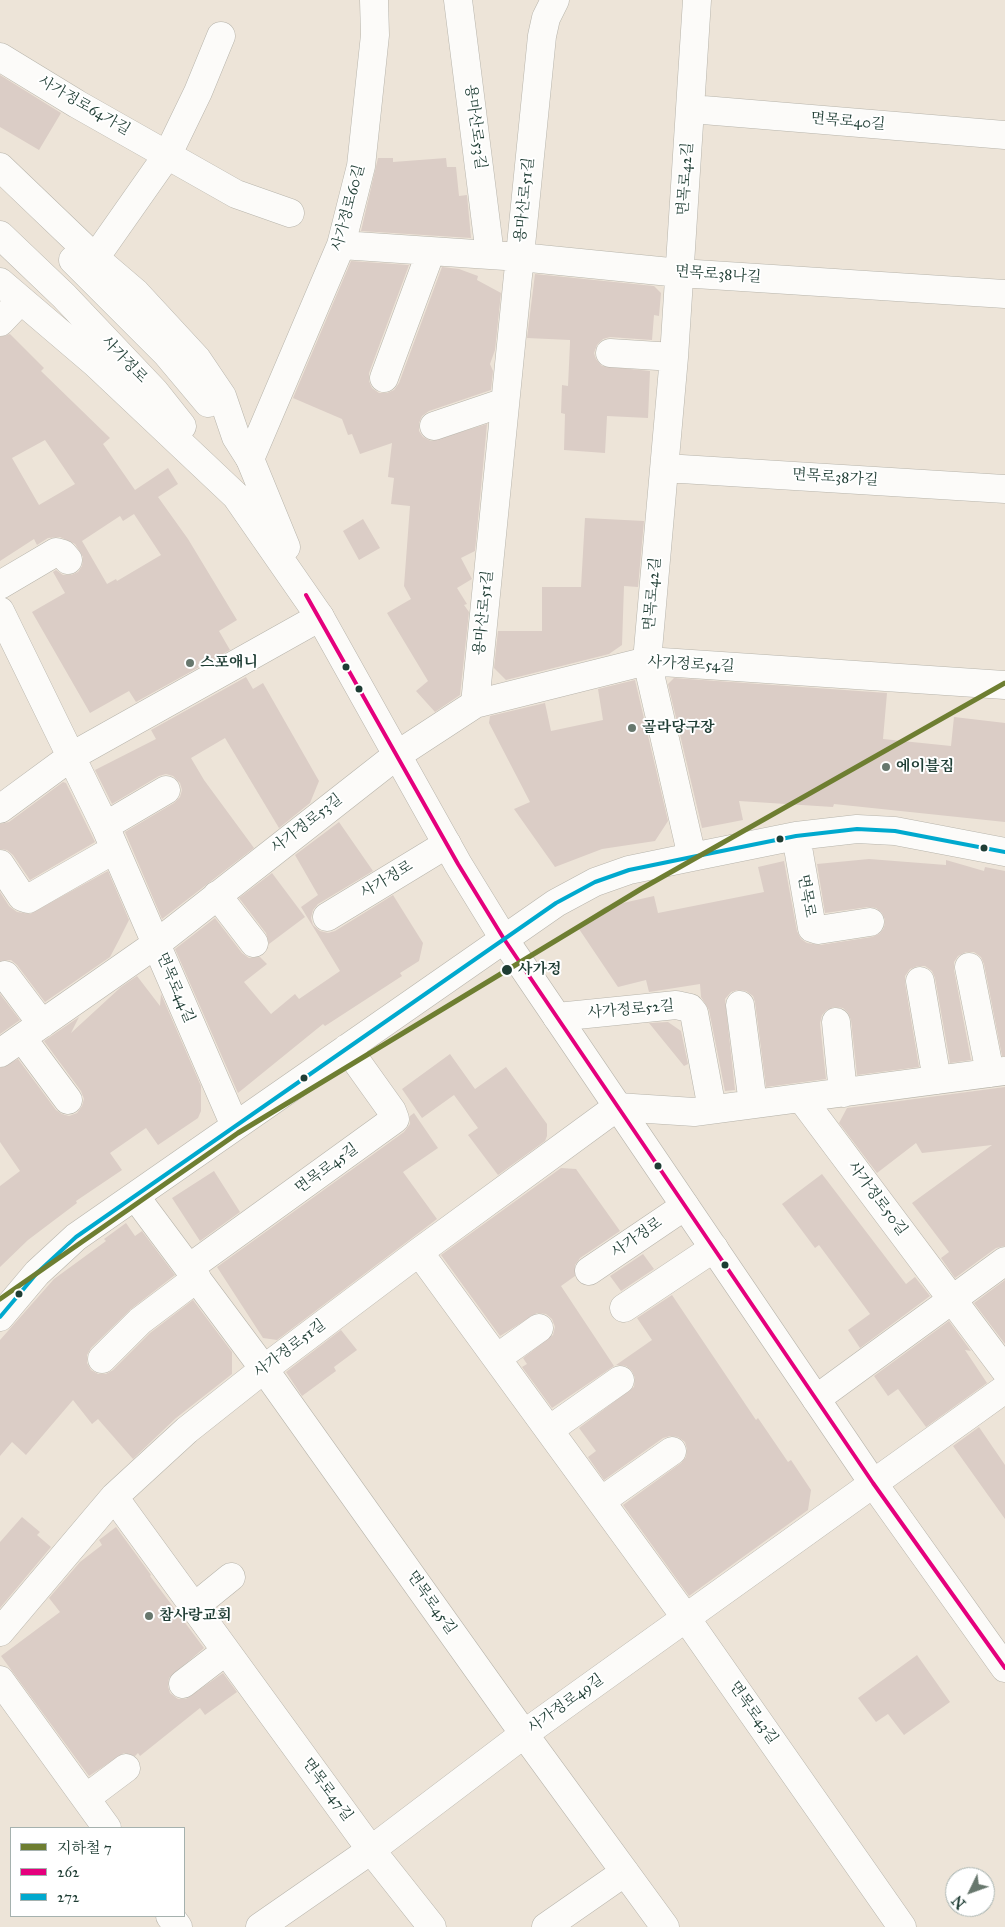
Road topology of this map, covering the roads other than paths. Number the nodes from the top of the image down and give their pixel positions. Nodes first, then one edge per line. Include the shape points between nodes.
1 (374, 0) edge
2 (458, 0) edge
3 (555, 0) edge
4 (697, 0) edge
5 (220, 36) dead end
6 (0, 57) edge
7 (691, 108) junction
8 (1005, 136) edge
9 (168, 154) junction
10 (0, 168) edge
11 (0, 193) edge
12 (290, 213) dead end
13 (0, 235) edge
14 (341, 245) junction
15 (432, 251) junction
16 (490, 255) junction
17 (520, 257) junction
18 (95, 258) junction
19 (680, 273) junction
20 (0, 282) edge
21 (1005, 294) edge
22 (20, 301) junction
23 (0, 322) edge
24 (610, 353) dead end
25 (674, 357) junction
26 (384, 378) dead end
27 (505, 402) junction
28 (434, 426) dead end
29 (243, 448) junction
30 (665, 468) junction
31 (1005, 489) edge
32 (236, 496) junction
33 (68, 560) dead end
34 (0, 585) edge
35 (313, 606) junction
36 (0, 611) edge
37 (647, 661) junction
38 (1005, 684) edge
39 (475, 704) junction
40 (397, 755) junction
41 (72, 756) junction
42 (166, 790) dead end
43 (0, 809) edge
44 (796, 836) junction
45 (110, 838) junction
46 (447, 844) junction
47 (1005, 852) edge
48 (692, 857) junction
49 (0, 864) edge
50 (217, 895) junction
51 (327, 917) dead end
52 (870, 922) dead end
53 (504, 939) junction
54 (254, 943) dead end
55 (156, 944) junction
56 (969, 967) dead end
57 (4, 975) dead end
58 (920, 981) dead end
59 (740, 1005) dead end
60 (556, 1017) junction
61 (836, 1022) dead end
62 (32, 1031) junction
63 (347, 1048) junction
64 (0, 1053) edge
65 (997, 1072) edge
66 (937, 1080) junction
67 (843, 1093) junction
68 (802, 1099) junction
69 (68, 1100) dead end
70 (753, 1104) junction
71 (617, 1107) junction
72 (712, 1109) junction
73 (235, 1126) junction
74 (135, 1196) junction
75 (685, 1206) junction
76 (714, 1248) junction
77 (419, 1252) junction
78 (1005, 1261) edge
79 (589, 1271) dead end
80 (193, 1273) junction
81 (953, 1299) junction
82 (624, 1308) dead end
83 (0, 1317) edge
84 (539, 1328) dead end
85 (497, 1358) junction
86 (102, 1359) dead end
87 (264, 1369) junction
88 (1005, 1370) edge
89 (620, 1380) dead end
90 (1005, 1389) edge
91 (816, 1399) junction
92 (549, 1430) junction
93 (672, 1451) dead end
94 (873, 1483) junction
95 (114, 1497) junction
96 (601, 1501) junction
97 (231, 1577) dead end
98 (194, 1607) junction
99 (686, 1618) junction
100 (0, 1632) edge
101 (226, 1651) junction
102 (1005, 1668) edge
103 (0, 1680) edge
104 (183, 1684) dead end
105 (524, 1734) junction
106 (126, 1768) dead end
107 (86, 1798) junction
108 (106, 1827) edge
109 (371, 1850) junction
110 (625, 1872) junction
111 (260, 1927) edge
112 (432, 1927) edge
113 (546, 1927) edge
114 (665, 1927) edge
115 (902, 1927) edge

1 - 14 street, 사가정로60길 via 375,35 361,166
2 - 16 street, 용마산로53길
3 - 17 street, 용마산로51길 via 542,36
4 - 7 street, 면목로42길
5 - 9 street
6 - 9 street, 사가정로64가길
7 - 8 street, 면목로40길
7 - 19 street, 면목로42길
9 - 12 street, 사가정로64가길 via 236,194
9 - 18 street
10 - 18 street
11 - 29 street via 166,353
13 - 32 street, 사가정로 via 64,296 155,392
14 - 15 street, 면목로38나길
14 - 29 street, 사가정로60길
15 - 16 street, 면목로38나길
15 - 26 street
16 - 17 street, 면목로38나길
17 - 19 street, 면목로38나길
17 - 27 street, 용마산로51길
18 - 29 street via 136,293 197,359 222,396
19 - 21 street, 면목로38나길
19 - 25 street, 면목로42길
20 - 22 street
22 - 23 street
22 - 32 street via 96,363
24 - 25 street
25 - 30 street, 면목로42길
27 - 28 street
27 - 39 street, 용마산로51길
29 - 35 street
30 - 31 street, 면목로38가길
30 - 37 street, 면목로42길
32 - 35 street
33 - 34 street via 56,552
35 - 40 street
35 - 41 street
36 - 41 street, 면목로44길
37 - 38 street, 사가정로54길
37 - 39 street, 사가정로54길
37 - 48 street, 면목로42길
39 - 40 street, 사가정로54길
40 - 46 street
40 - 50 street, 사가정로53길
41 - 43 street
41 - 45 street, 면목로44길
42 - 45 street
44 - 47 street via 875,829
44 - 48 street
44 - 52 street, 면목로 via 812,928 818,930
45 - 49 street via 25,899
45 - 55 street, 면목로44길
46 - 51 street, 사가정로
46 - 53 street
48 - 53 street via 629,870 595,882 556,903
50 - 54 street
50 - 55 street, 사가정로53길
53 - 60 street
53 - 63 street
55 - 62 street, 사가정로53길
55 - 73 street, 면목로44길
56 - 65 street
57 - 62 street
58 - 66 street
59 - 70 street
60 - 71 street
60 - 72 street, 사가정로52길 via 676,1005 690,1008 694,1013
61 - 67 street
62 - 64 street, 사가정로53길
62 - 69 street
63 - 73 street
63 - 80 street, 면목로45길 via 392,1110 395,1119
65 - 66 street
66 - 67 street
67 - 68 street
68 - 70 street
68 - 81 street, 사가정로50길
70 - 72 street
71 - 72 street via 694,1112
71 - 75 street
71 - 77 street, 사가정로51길
73 - 74 street
74 - 80 street, 면목로45길
74 - 83 street via 76,1237 37,1273
75 - 76 street
75 - 79 street, 사가정로
76 - 82 street
76 - 91 street
77 - 85 street, 면목로43길
77 - 87 street, 사가정로51길
78 - 81 street
80 - 86 street, 면목로45길
80 - 87 street, 면목로45길
81 - 88 street, 사가정로50길
81 - 91 street
84 - 85 street
85 - 92 street, 면목로43길
87 - 95 street, 사가정로51길 via 187,1430
87 - 105 street, 면목로45길
89 - 92 street
90 - 94 street
91 - 94 street
92 - 96 street, 면목로43길
93 - 96 street
94 - 99 street, 사가정로49길
94 - 102 street
95 - 98 street, 면목로47길
95 - 100 street, 사가정로51길
96 - 99 street, 면목로43길
97 - 98 street
98 - 101 street, 면목로47길
99 - 105 street, 사가정로49길
99 - 115 street, 면목로43길
101 - 104 street
101 - 109 street, 면목로47길
103 - 107 street
105 - 109 street, 사가정로49길
105 - 110 street, 면목로45길
106 - 107 street
107 - 108 street
109 - 111 street, 사가정로49길
109 - 112 street, 면목로47길
110 - 113 street
110 - 114 street, 면목로45길

